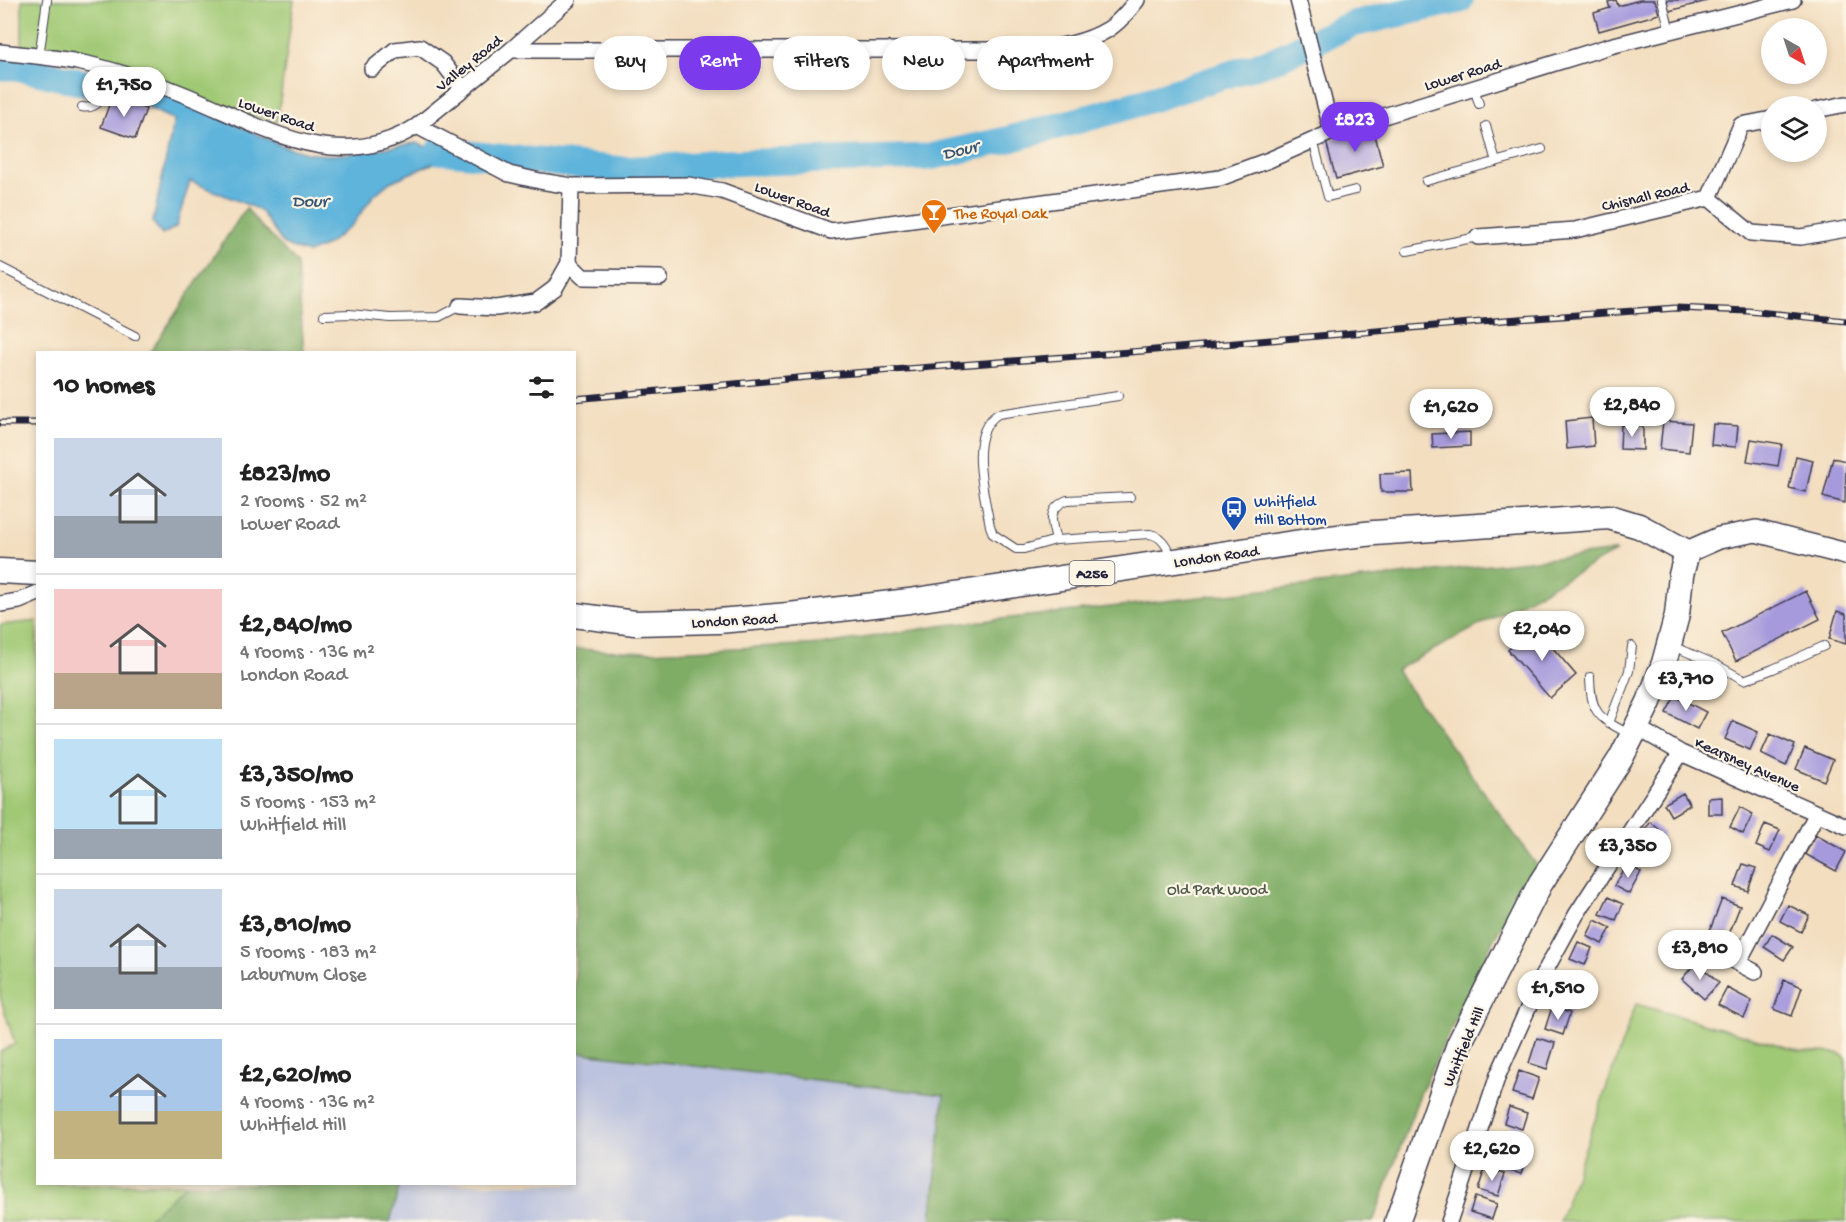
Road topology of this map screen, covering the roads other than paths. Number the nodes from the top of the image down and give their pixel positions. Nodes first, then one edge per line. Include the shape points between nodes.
1 (47, 0) edge
2 (568, 0) edge
3 (1137, 0) edge
4 (1662, 0) edge
5 (1788, 0) edge
6 (1299, 3) edge
7 (1670, 31) junction
8 (511, 50) junction
9 (0, 52) edge
10 (39, 57) junction
11 (372, 69) dead end
12 (113, 71) junction
13 (1474, 88) junction
14 (463, 89) junction
15 (1479, 104) dead end
16 (1846, 104) edge
17 (82, 107) dead end
18 (1827, 108) edge
19 (1761, 121) edge
20 (417, 126) junction
21 (1485, 126) dead end
22 (1332, 132) junction
23 (1313, 140) junction
24 (1542, 149) dead end
25 (1496, 162) junction
26 (1426, 181) dead end
27 (571, 186) junction
28 (1355, 190) dead end
29 (1709, 198) junction
30 (1846, 229) edge
31 (1478, 237) joint
32 (1407, 251) dead end
33 (569, 262) junction
34 (0, 267) edge
35 (660, 278) dead end
36 (460, 306) joint
37 (324, 315) dead end
38 (135, 336) dead end
39 (1118, 396) dead end
40 (1130, 497) dead end
41 (1056, 540) junction
42 (1687, 552) junction
43 (1846, 554) edge
44 (1175, 561) junction
45 (0, 571) edge
46 (36, 573) edge
47 (36, 594) edge
48 (0, 604) edge
49 (576, 615) edge
50 (1669, 644) junction
51 (1632, 646) dead end
52 (1824, 646) dead end
53 (1590, 677) dead end
54 (1609, 723) junction
55 (1635, 732) junction
56 (1681, 753) junction
57 (1817, 813) junction
58 (1846, 826) edge
59 (1719, 953) dead end
60 (1738, 963) junction
61 (1755, 972) dead end
62 (1397, 1222) edge
63 (1449, 1222) edge

1 - 10 lane
2 - 8 street, Valley Road
3 - 8 street via 1107,30 1059,47 1034,50
4 - 7 lane
5 - 7 street, Lower Road
6 - 22 street
7 - 13 street, Lower Road
8 - 14 street, Valley Road
9 - 10 street, Lower Road
10 - 12 street, Lower Road
11 - 14 street via 396,50 420,47 443,63
12 - 17 lane via 101,101 96,106
12 - 20 street, Lower Road via 168,88 265,130 321,147 380,144
13 - 15 lane
13 - 22 street, Lower Road
14 - 20 street, Valley Road
16 - 18 street
19 - 29 street, Chisnall Road via 1741,125
20 - 27 street, Lower Road via 509,174
21 - 25 lane
22 - 23 street, Lower Road
23 - 27 street, Lower Road via 1220,178 831,231 722,191 688,185
23 - 28 lane via 1328,197
24 - 25 lane
25 - 26 lane
27 - 33 street
29 - 30 street via 1751,233 1801,237
29 - 31 street, Chisnall Road via 1575,230
31 - 32 lane
33 - 35 street via 583,277
33 - 36 street via 555,288 536,303 496,308
34 - 38 lane
36 - 37 lane via 439,317
39 - 41 lane via 998,414 988,420 983,430 979,453 993,534 1016,549
40 - 41 lane via 1067,500 1058,504 1051,524
41 - 44 lane via 1150,534 1163,540
42 - 43 street via 1719,538 1756,531
42 - 44 main road, London Road / A256 via 1639,526 1609,517 1374,533
42 - 50 main road, Whitfield Hill
44 - 49 main road, London Road / A256 via 789,615 635,622
45 - 46 main road
47 - 48 street
50 - 52 lane via 1744,680
50 - 55 main road, Whitfield Hill
51 - 54 lane via 1629,671
53 - 54 lane via 1590,700
54 - 55 lane
55 - 56 street, Kearsney Avenue
55 - 62 main road, Whitfield Hill via 1540,884 1459,1044
56 - 57 street, Kearsney Avenue
56 - 63 street via 1576,915 1543,975 1498,1075
57 - 58 street, Kearsney Avenue
57 - 60 street
59 - 60 street
60 - 61 street

